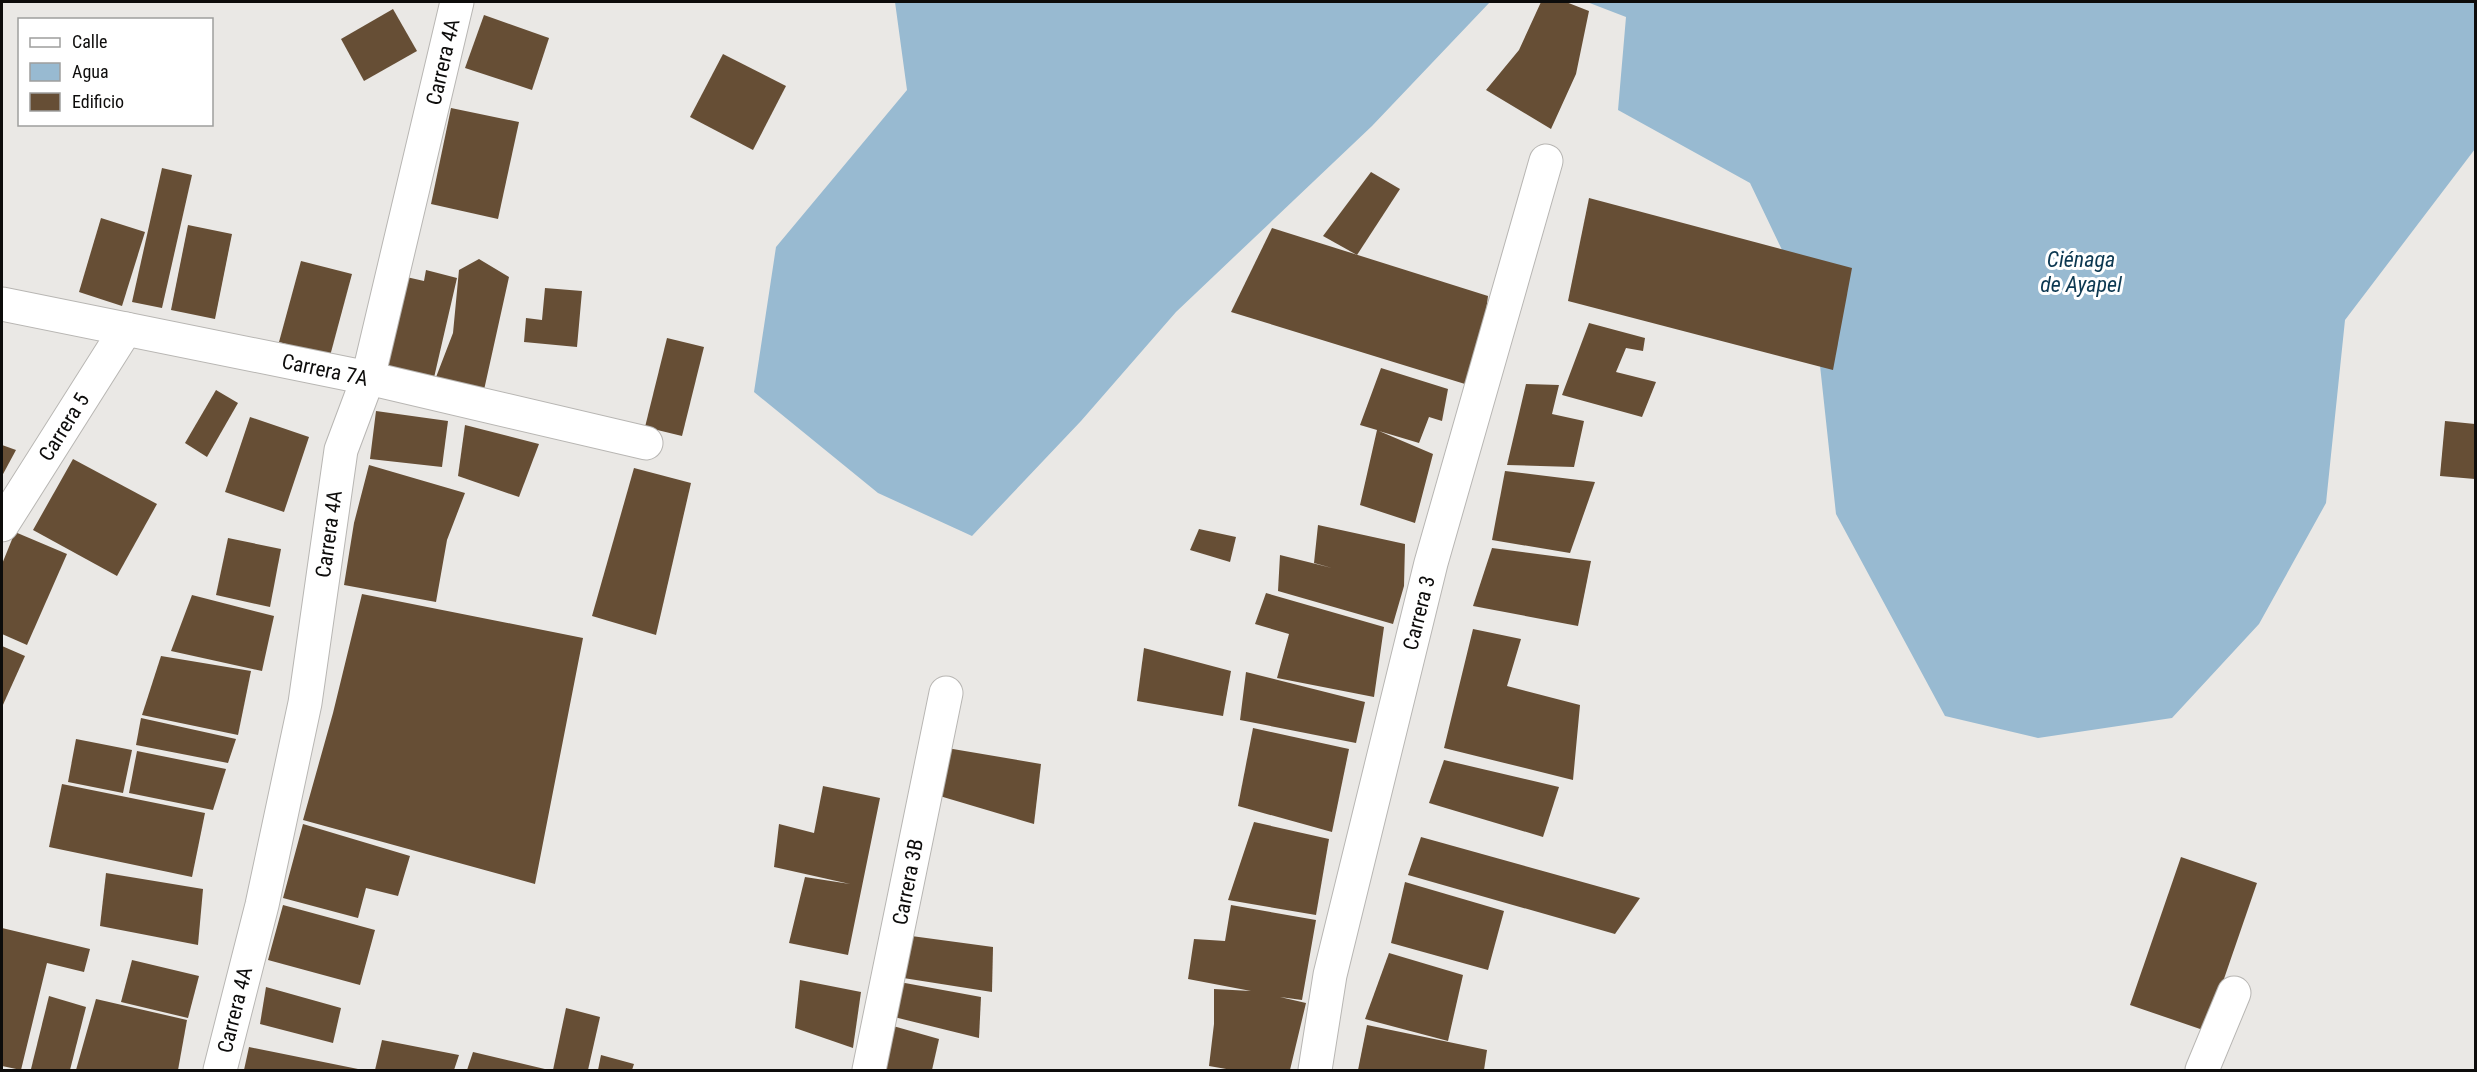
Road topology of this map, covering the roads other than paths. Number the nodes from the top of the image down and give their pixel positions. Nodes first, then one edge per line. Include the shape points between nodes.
1 (457, 2) edge
2 (1546, 161) dead end
3 (2, 304) edge
4 (126, 329) junction
5 (369, 378) junction
6 (646, 443) dead end
7 (2, 525) edge
8 (946, 693) dead end
9 (2234, 993) dead end
10 (220, 1071) edge
11 (869, 1071) edge
12 (1316, 1071) edge
13 (2202, 1071) edge

1 - 5 street, Carrera 4A
2 - 12 street, Carrera 3 via 1431,563 1330,975
3 - 4 street, Carrera 7A
4 - 5 street, Carrera 7A
4 - 7 street, Carrera 5
5 - 6 street, Carrera 7A
5 - 10 street, Carrera 4A via 341,450 305,703
8 - 11 street, Carrera 3B
9 - 13 street

